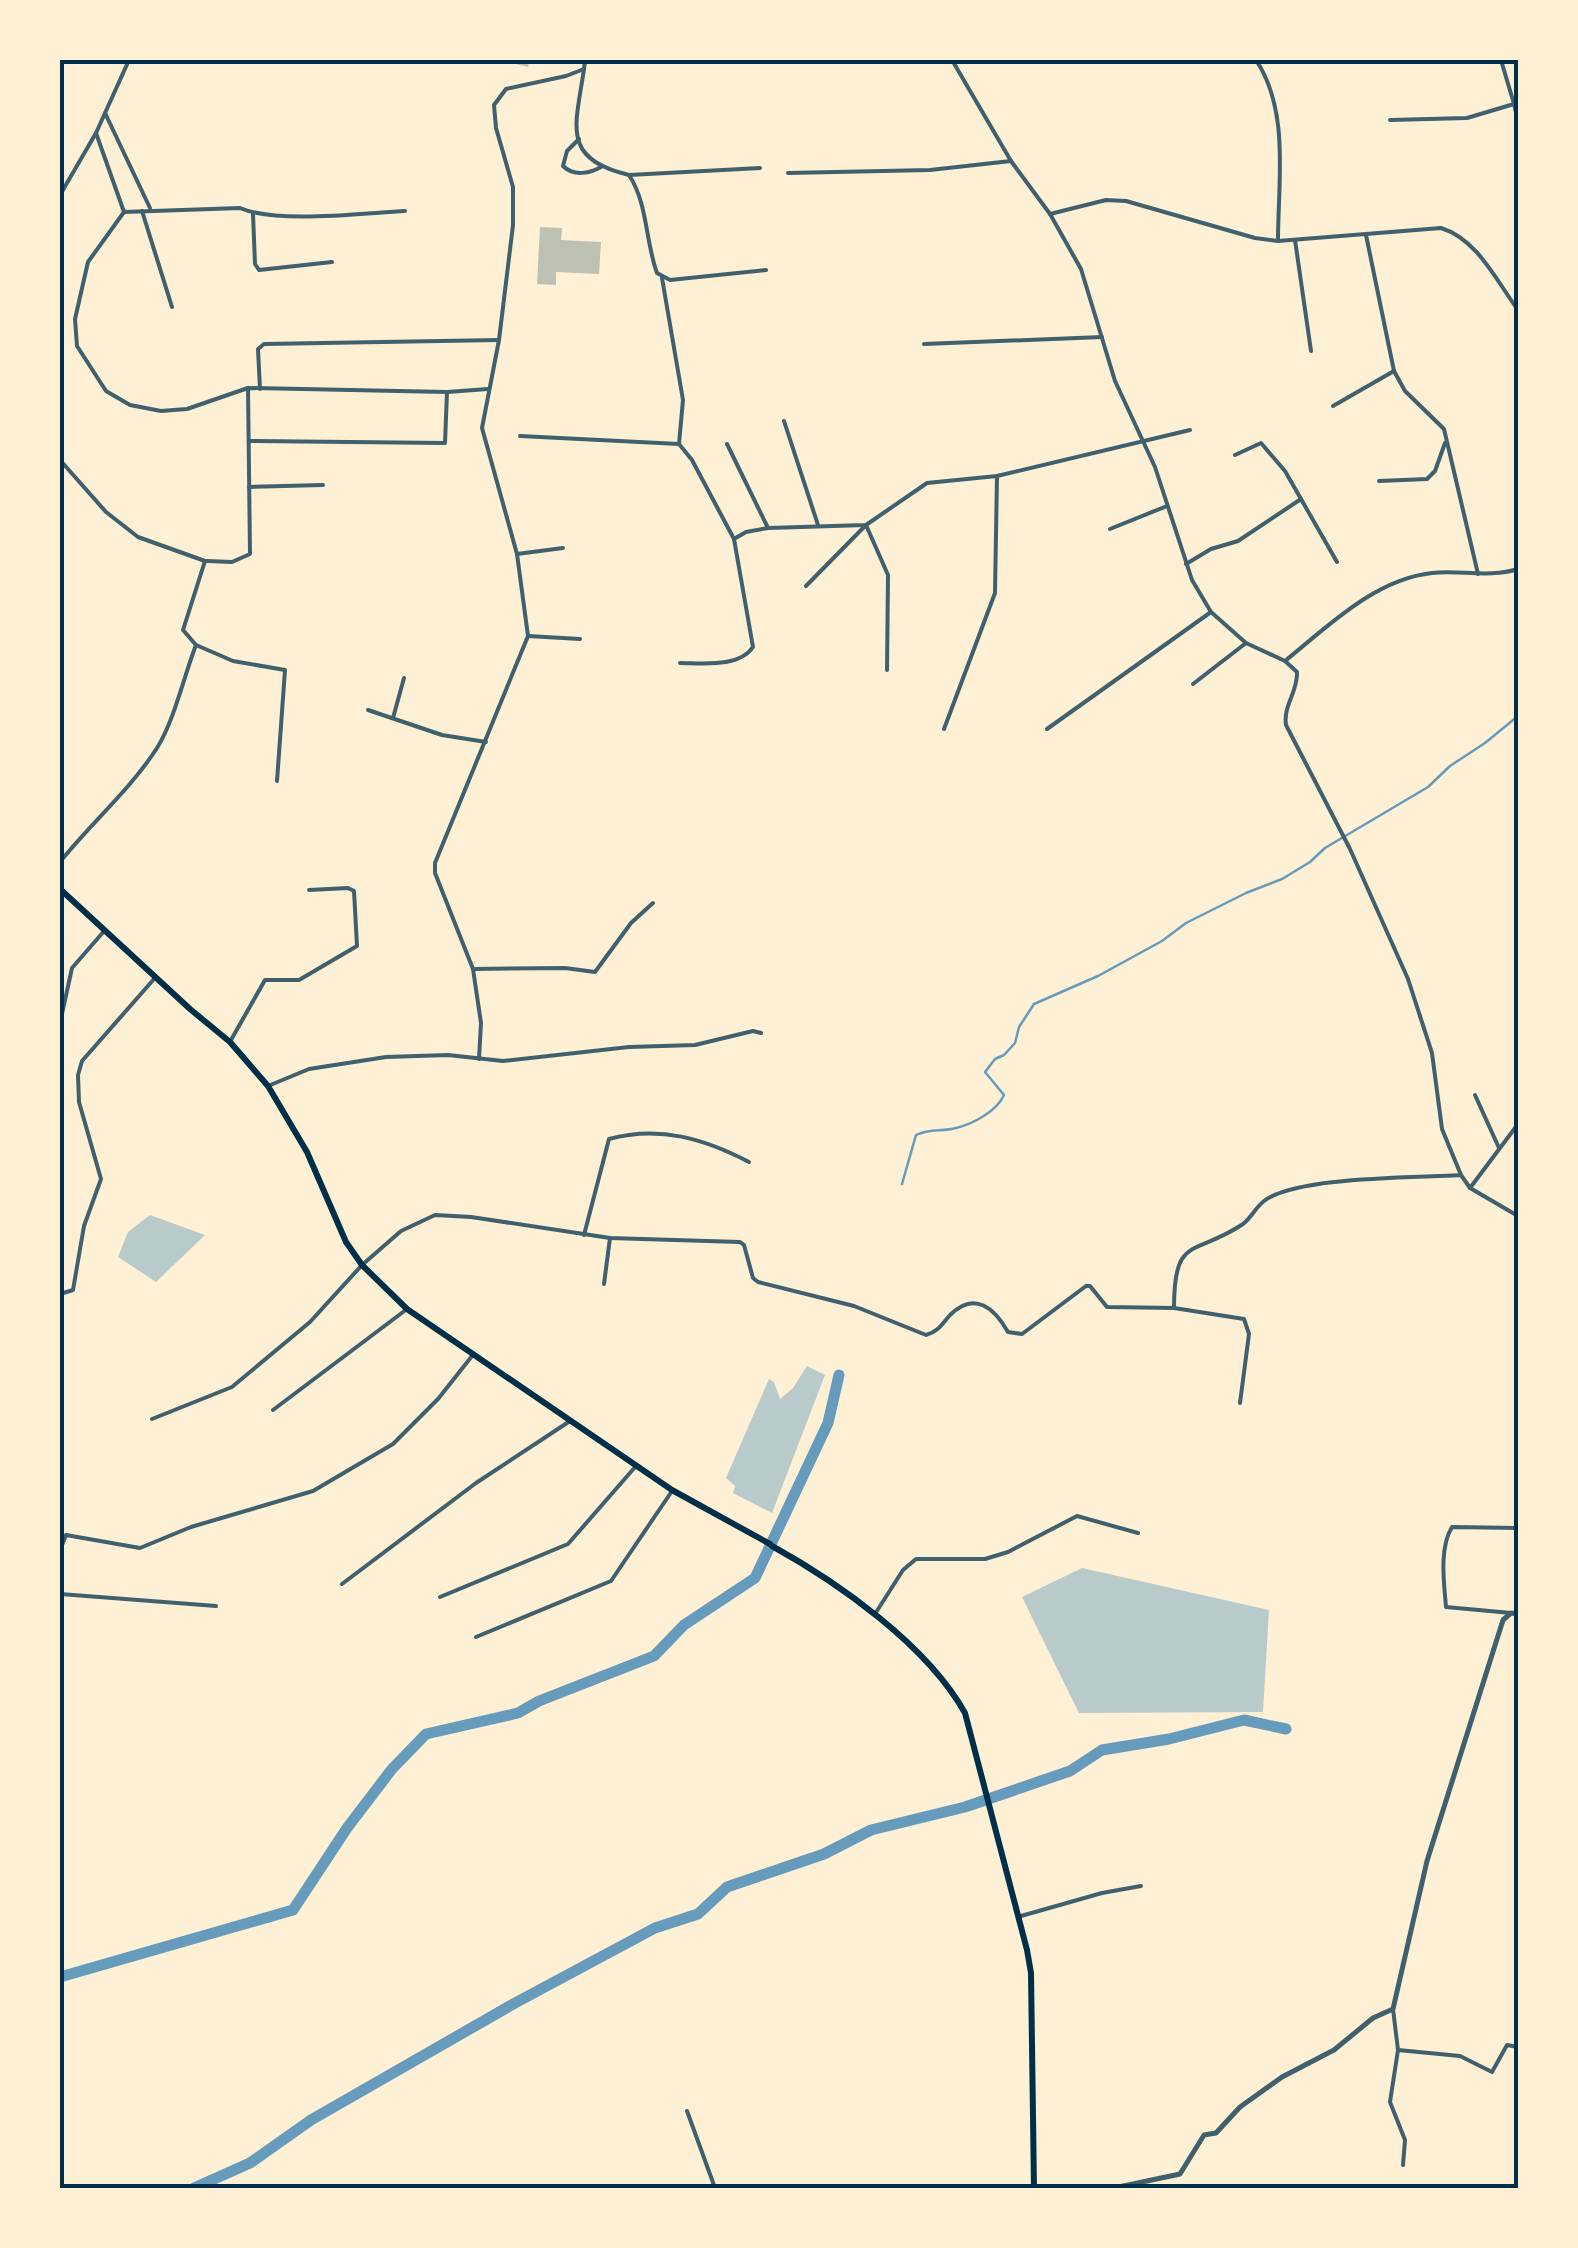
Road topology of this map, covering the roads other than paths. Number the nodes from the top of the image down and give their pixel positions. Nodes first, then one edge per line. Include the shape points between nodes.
1 (129, 60) edge
2 (585, 60) edge
3 (952, 60) edge
4 (1256, 60) edge
5 (1501, 60) edge
6 (584, 68) junction
7 (1516, 103) edge
8 (106, 113) junction
9 (1390, 120) dead end
10 (1518, 121) edge
11 (96, 133) junction
12 (579, 139) junction
13 (1010, 161) junction
14 (601, 167) junction
15 (760, 168) dead end
16 (788, 174) dead end
17 (629, 175) junction
18 (60, 195) edge
19 (151, 210) junction
20 (142, 211) junction
21 (405, 211) dead end
22 (124, 212) junction
23 (253, 214) junction
24 (1050, 214) junction
25 (1366, 235) junction
26 (1294, 240) junction
27 (1278, 241) junction
28 (332, 262) dead end
29 (766, 270) dead end
30 (662, 278) junction
31 (172, 307) dead end
32 (1518, 310) edge
33 (1102, 336) junction
34 (499, 340) junction
35 (924, 344) dead end
36 (1311, 351) dead end
37 (1394, 371) junction
38 (248, 388) junction
39 (260, 389) junction
40 (489, 389) junction
41 (448, 392) junction
42 (1333, 406) dead end
43 (784, 421) dead end
44 (1190, 430) dead end
45 (520, 436) dead end
46 (1446, 438) junction
47 (249, 441) junction
48 (1140, 442) junction
49 (679, 444) junction
50 (727, 444) dead end
51 (1235, 456) dead end
52 (60, 460) edge
53 (997, 476) junction
54 (1379, 482) dead end
55 (323, 485) dead end
56 (249, 487) junction
57 (1301, 498) junction
58 (1167, 506) junction
59 (818, 525) junction
60 (866, 525) junction
61 (768, 528) junction
62 (1110, 528) dead end
63 (734, 539) junction
64 (563, 548) dead end
65 (517, 554) junction
66 (205, 561) junction
67 (1338, 562) dead end
68 (1186, 564) junction
69 (1518, 569) edge
70 (1478, 574) junction
71 (806, 586) dead end
72 (1211, 612) junction
73 (528, 636) junction
74 (580, 639) dead end
75 (1246, 642) junction
76 (196, 645) junction
77 (1285, 660) junction
78 (680, 664) dead end
79 (887, 670) dead end
80 (404, 678) dead end
81 (1193, 684) dead end
82 (368, 710) dead end
83 (393, 718) junction
84 (944, 729) dead end
85 (1047, 730) dead end
86 (486, 742) junction
87 (277, 781) dead end
88 (60, 862) edge
89 (60, 889) edge
90 (309, 890) dead end
91 (653, 903) dead end
92 (106, 930) junction
93 (472, 969) junction
94 (156, 977) junction
95 (60, 1023) edge
96 (761, 1032) dead end
97 (230, 1042) junction
98 (479, 1059) junction
99 (268, 1086) junction
100 (1475, 1095) dead end
101 (1518, 1124) edge
102 (1498, 1148) junction
103 (749, 1162) dead end
104 (1461, 1175) junction
105 (1470, 1188) junction
106 (1518, 1216) edge
107 (584, 1235) junction
108 (610, 1238) junction
109 (362, 1266) junction
110 (604, 1284) dead end
111 (60, 1294) edge
112 (1174, 1308) junction
113 (406, 1309) junction
114 (475, 1352) junction
115 (1240, 1403) dead end
116 (273, 1410) dead end
117 (152, 1419) dead end
118 (571, 1420) junction
119 (636, 1466) junction
120 (672, 1490) junction
121 (1518, 1528) edge
122 (1138, 1533) dead end
123 (60, 1550) edge
124 (342, 1584) dead end
125 (60, 1594) edge
126 (440, 1598) dead end
127 (216, 1606) dead end
128 (1515, 1613) edge
129 (875, 1614) junction
130 (476, 1637) dead end
131 (1141, 1886) dead end
132 (1021, 1916) junction
133 (1393, 2010) junction
134 (1518, 2046) edge
135 (1398, 2050) junction
136 (687, 2111) dead end
137 (1403, 2165) dead end
138 (1131, 2187) edge
139 (714, 2188) edge
140 (1034, 2188) edge
141 (1114, 2188) edge

1 - 8 street
2 - 6 street
3 - 13 street
4 - 27 street via 1276,110
5 - 7 street
6 - 12 street
6 - 34 street via 506,89 494,105 513,187
7 - 9 street via 1467,118
7 - 10 street
8 - 11 street
8 - 19 street
11 - 18 street
11 - 22 street
12 - 14 street via 583,153
12 - 14 street via 562,166 585,173
13 - 16 street
13 - 24 street
14 - 17 street
15 - 17 street
17 - 30 street via 640,192 650,254
19 - 20 street
19 - 23 street via 240,208
20 - 22 street
20 - 31 street
21 - 23 street
22 - 38 street via 88,262 74,319 77,346 106,390 130,405 162,412
23 - 28 street via 259,270
24 - 27 street via 1126,201
24 - 33 street via 1081,268
25 - 26 street
25 - 32 street via 1441,228 1457,233
25 - 37 street
26 - 27 street
26 - 36 street
29 - 30 street
30 - 49 street via 683,400
33 - 35 street
33 - 48 street
34 - 39 street via 264,344 258,349
34 - 40 street
37 - 42 street
37 - 46 street
38 - 39 street
38 - 47 street
39 - 41 street
40 - 41 street
40 - 65 street via 482,428
41 - 47 street via 445,443
43 - 59 street
44 - 48 street
45 - 49 street
46 - 54 street via 1427,479
46 - 70 street
47 - 56 street
48 - 53 street
48 - 58 street
49 - 63 street
50 - 61 street
51 - 57 street via 1262,443
52 - 66 street via 138,537
53 - 60 street via 927,484
53 - 84 street via 995,594
55 - 56 street
56 - 66 street via 250,554 232,562
57 - 67 street
57 - 68 street via 1238,541
58 - 62 street
58 - 68 street
59 - 60 street
59 - 61 street
60 - 71 street
60 - 79 street via 888,575
61 - 63 street
63 - 78 street via 753,647 728,662
64 - 65 street
65 - 73 street
66 - 76 street via 183,630
68 - 72 street
69 - 70 street
70 - 77 street via 1430,574 1394,584 1345,612
72 - 75 street
72 - 85 street
73 - 74 street
73 - 86 street
75 - 77 street
75 - 81 street
76 - 87 street via 285,670
76 - 88 street via 160,745
77 - 104 street via 1297,672 1286,725 1408,978 1432,1053 1442,1129
80 - 83 street
82 - 83 street
83 - 86 street
86 - 93 street via 435,874
89 - 92 main road
90 - 97 street via 354,891 357,946 299,980 266,980
91 - 93 street via 595,972
92 - 94 main road
92 - 95 street via 72,968
93 - 98 street via 482,1023
94 - 97 main road
94 - 111 street via 82,1061 78,1102 101,1179 73,1290
96 - 98 street via 695,1045
97 - 99 main road
98 - 99 street via 386,1057 310,1069
99 - 109 main road
100 - 102 street
101 - 102 street
102 - 105 street
103 - 107 street via 671,1132 610,1140
104 - 105 street
104 - 112 street via 1294,1187 1264,1200 1244,1223 1185,1251 1174,1274
105 - 106 street
107 - 108 street
107 - 109 street via 435,1215 402,1230
108 - 110 street
108 - 112 street via 740,1242 758,1282 854,1306 926,1335 955,1310 978,1304 990,1306 1008,1332 1022,1334 1086,1286 1107,1307
109 - 113 main road
109 - 117 street via 310,1322 232,1387
112 - 115 street via 1244,1318 1249,1334
113 - 114 main road
113 - 116 street
114 - 118 main road
114 - 123 street via 393,1444 313,1491 140,1548 66,1535
118 - 119 main road
118 - 124 street
119 - 120 main road
119 - 126 street via 568,1544
120 - 129 main road
120 - 130 street via 611,1582
121 - 128 street via 1452,1527 1444,1557 1446,1607
122 - 129 street via 1077,1516 986,1559 916,1559
125 - 127 street
128 - 133 street via 1503,1620 1427,1861
129 - 132 main road via 964,1712
131 - 132 street
132 - 140 main road via 1031,1972
133 - 135 street
133 - 138 street via 1240,2107 1216,2133 1204,2135 1180,2174
134 - 135 street via 1506,2044 1492,2072 1460,2056
135 - 137 street via 1390,2102 1405,2140
136 - 139 street
138 - 141 street

